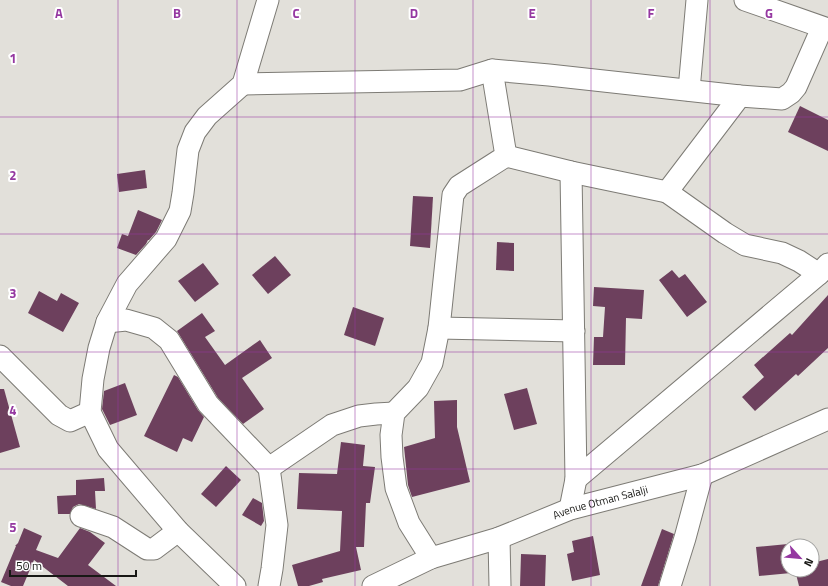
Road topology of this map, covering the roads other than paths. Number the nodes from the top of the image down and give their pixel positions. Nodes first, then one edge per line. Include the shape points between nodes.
1 (268, 0) edge
2 (697, 0) edge
3 (745, 0) edge
4 (825, 29) edge
5 (492, 70) junction
6 (243, 84) junction
7 (689, 90) junction
8 (740, 96) junction
9 (506, 156) junction
10 (572, 172) junction
11 (667, 192) junction
12 (824, 269) edge
13 (106, 322) junction
14 (439, 328) junction
15 (574, 331) junction
16 (0, 356) edge
17 (90, 412) junction
18 (394, 413) junction
19 (828, 419) edge
20 (269, 468) junction
21 (702, 475) junction
22 (576, 479) junction
23 (570, 509) junction
24 (81, 516) dead end
25 (178, 531) junction
26 (500, 538) junction
27 (431, 558) junction
28 (235, 586) edge
29 (269, 586) edge
30 (373, 586) edge
31 (500, 586) edge
32 (670, 586) edge

1 - 6 street
2 - 7 street
3 - 4 street
4 - 8 street via 791,93 782,99
5 - 6 street via 460,80
5 - 7 street
5 - 9 street
6 - 13 street via 207,116 195,132 188,150 180,211 166,239 127,284
7 - 8 street
8 - 11 street
9 - 10 street
9 - 14 street via 468,179 459,186 453,196
10 - 11 street
10 - 15 street
11 - 12 street via 725,234 745,244 782,253
12 - 22 street
13 - 17 street via 93,379
13 - 20 street via 126,320 154,328 168,340 208,404
14 - 15 street
14 - 18 street via 432,363 418,388
15 - 22 street
16 - 17 street via 59,415 70,421
17 - 25 street via 108,449
18 - 20 street via 359,416 332,425
18 - 27 street via 391,435 396,488 409,523
19 - 21 street, Avenue Otman Salalji
20 - 29 street via 277,525
21 - 23 street, Avenue Otman Salalji
21 - 32 street
22 - 23 street
23 - 26 street, Avenue Otman Salalji
24 - 25 street via 114,527 148,549 154,549
25 - 28 street
26 - 27 street, Avenue Otman Salalji
26 - 31 street
27 - 30 street, Avenue Otman Salalji

